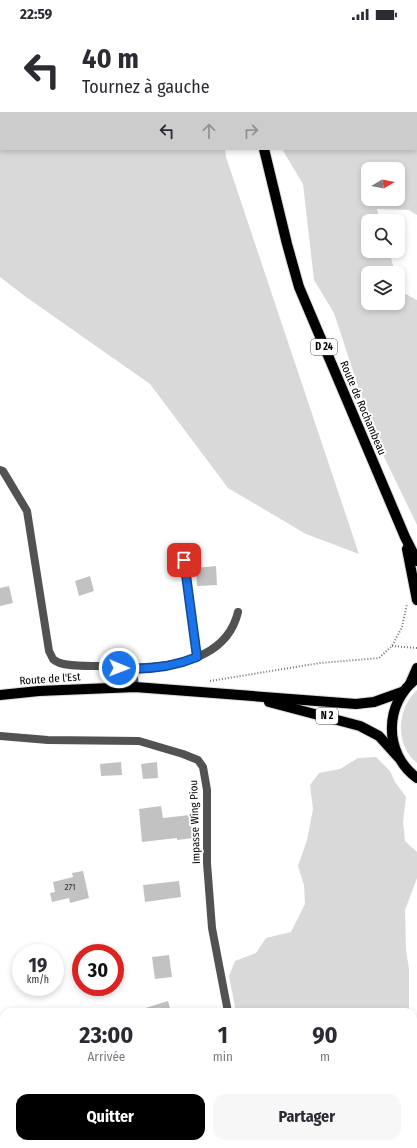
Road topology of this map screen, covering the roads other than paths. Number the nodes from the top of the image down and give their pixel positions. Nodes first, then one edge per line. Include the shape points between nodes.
1 (264, 150) edge
2 (0, 470) edge
3 (404, 537) junction
4 (184, 560) dead end
5 (417, 561) edge
6 (412, 602) edge
7 (238, 612) dead end
8 (197, 657) junction
9 (417, 668) edge
10 (133, 669) junction
11 (413, 681) edge
12 (135, 687) junction
13 (402, 692) junction
14 (0, 695) edge
15 (246, 696) junction
16 (0, 736) edge
17 (398, 757) junction
18 (417, 778) edge
19 (227, 1008) edge

1 - 3 main road, Route de Rochambeau / D 24 via 299,287
2 - 10 street via 27,510 49,650 54,659 64,664
3 - 5 main road, Route de Rochambeau / D 24
3 - 6 main road, Route de Rochambeau / D 24
4 - 8 street
7 - 8 street via 236,624 229,635
8 - 10 street via 183,663
9 - 11 main road
10 - 12 street
11 - 13 main road, N 2
12 - 14 main road, Route de l'Est / N 2
12 - 15 main road, Route de l'Est / N 2
13 - 15 main road, Route de l'Est / N 2 via 374,702 356,704
13 - 17 main road, N 2 via 394,708 391,724 392,741
15 - 17 main road, Route de l'Est / N 2 via 360,726 379,736
16 - 19 street, Impasse Wing Piou via 48,740 139,741 198,760 203,767 207,790 207,863 212,921
17 - 18 main road, N 2

